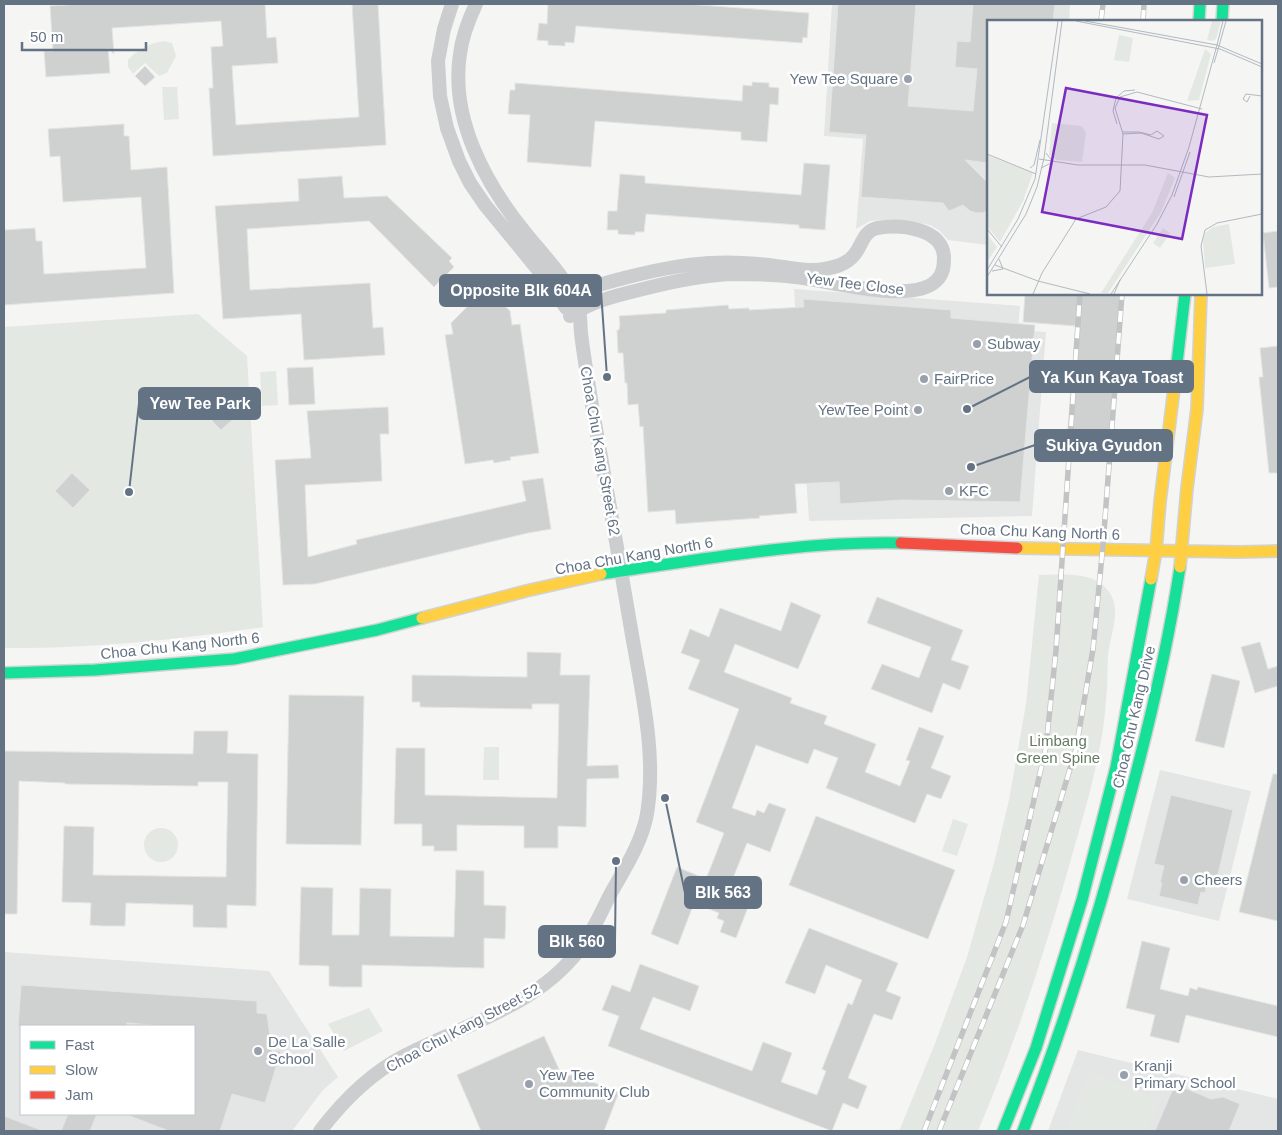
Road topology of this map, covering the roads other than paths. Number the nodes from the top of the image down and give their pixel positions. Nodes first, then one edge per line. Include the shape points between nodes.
1 (452, 4) edge
2 (476, 4) edge
3 (1194, 4) edge
4 (1200, 4) edge
5 (1223, 4) edge
6 (1199, 20) edge
7 (1222, 20) edge
8 (1185, 295) edge
9 (1201, 295) edge
10 (567, 298) junction
11 (575, 313) junction
12 (1278, 550) edge
13 (1156, 551) junction
14 (1182, 551) junction
15 (621, 572) junction
16 (4, 673) edge
17 (320, 1131) edge
18 (1003, 1131) edge
19 (1023, 1131) edge

1 - 10 street, Choa Chu Kang Street 62 via 438,61 445,120 459,161 485,205
2 - 10 street, Choa Chu Kang Street 62 via 460,54 459,92 465,122 478,160 498,196 565,281
3 - 6 main road
4 - 6 main road
5 - 7 main road
8 - 13 main road, Choa Chu Kang Drive
9 - 14 main road, Choa Chu Kang Drive via 1197,409
10 - 11 street, Choa Chu Kang Street 62
10 - 11 street, Yew Tee Close via 597,285 683,265 711,262 760,264 805,270 843,265 854,255 863,237 875,229 889,227 929,233 938,241 944,254 943,272 936,281 924,289 907,292 836,285 794,276 733,274 704,276 618,294
11 - 15 street, Choa Chu Kang Street 62
12 - 14 main road, Choa Chu Kang North 6
13 - 14 main road, Choa Chu Kang North 6
13 - 15 main road, Choa Chu Kang North 6 via 924,543 824,545
13 - 18 main road, Choa Chu Kang Drive via 1116,767 1082,900 1036,1048
14 - 19 main road, Choa Chu Kang Drive via 1142,752 1113,865 1053,1054
15 - 16 main road, Choa Chu Kang North 6 via 526,591 377,630 234,659 95,670
15 - 17 street, Choa Chu Kang Street 52 via 644,705 651,773 643,829 588,938 552,979 530,995 377,1073 342,1103

